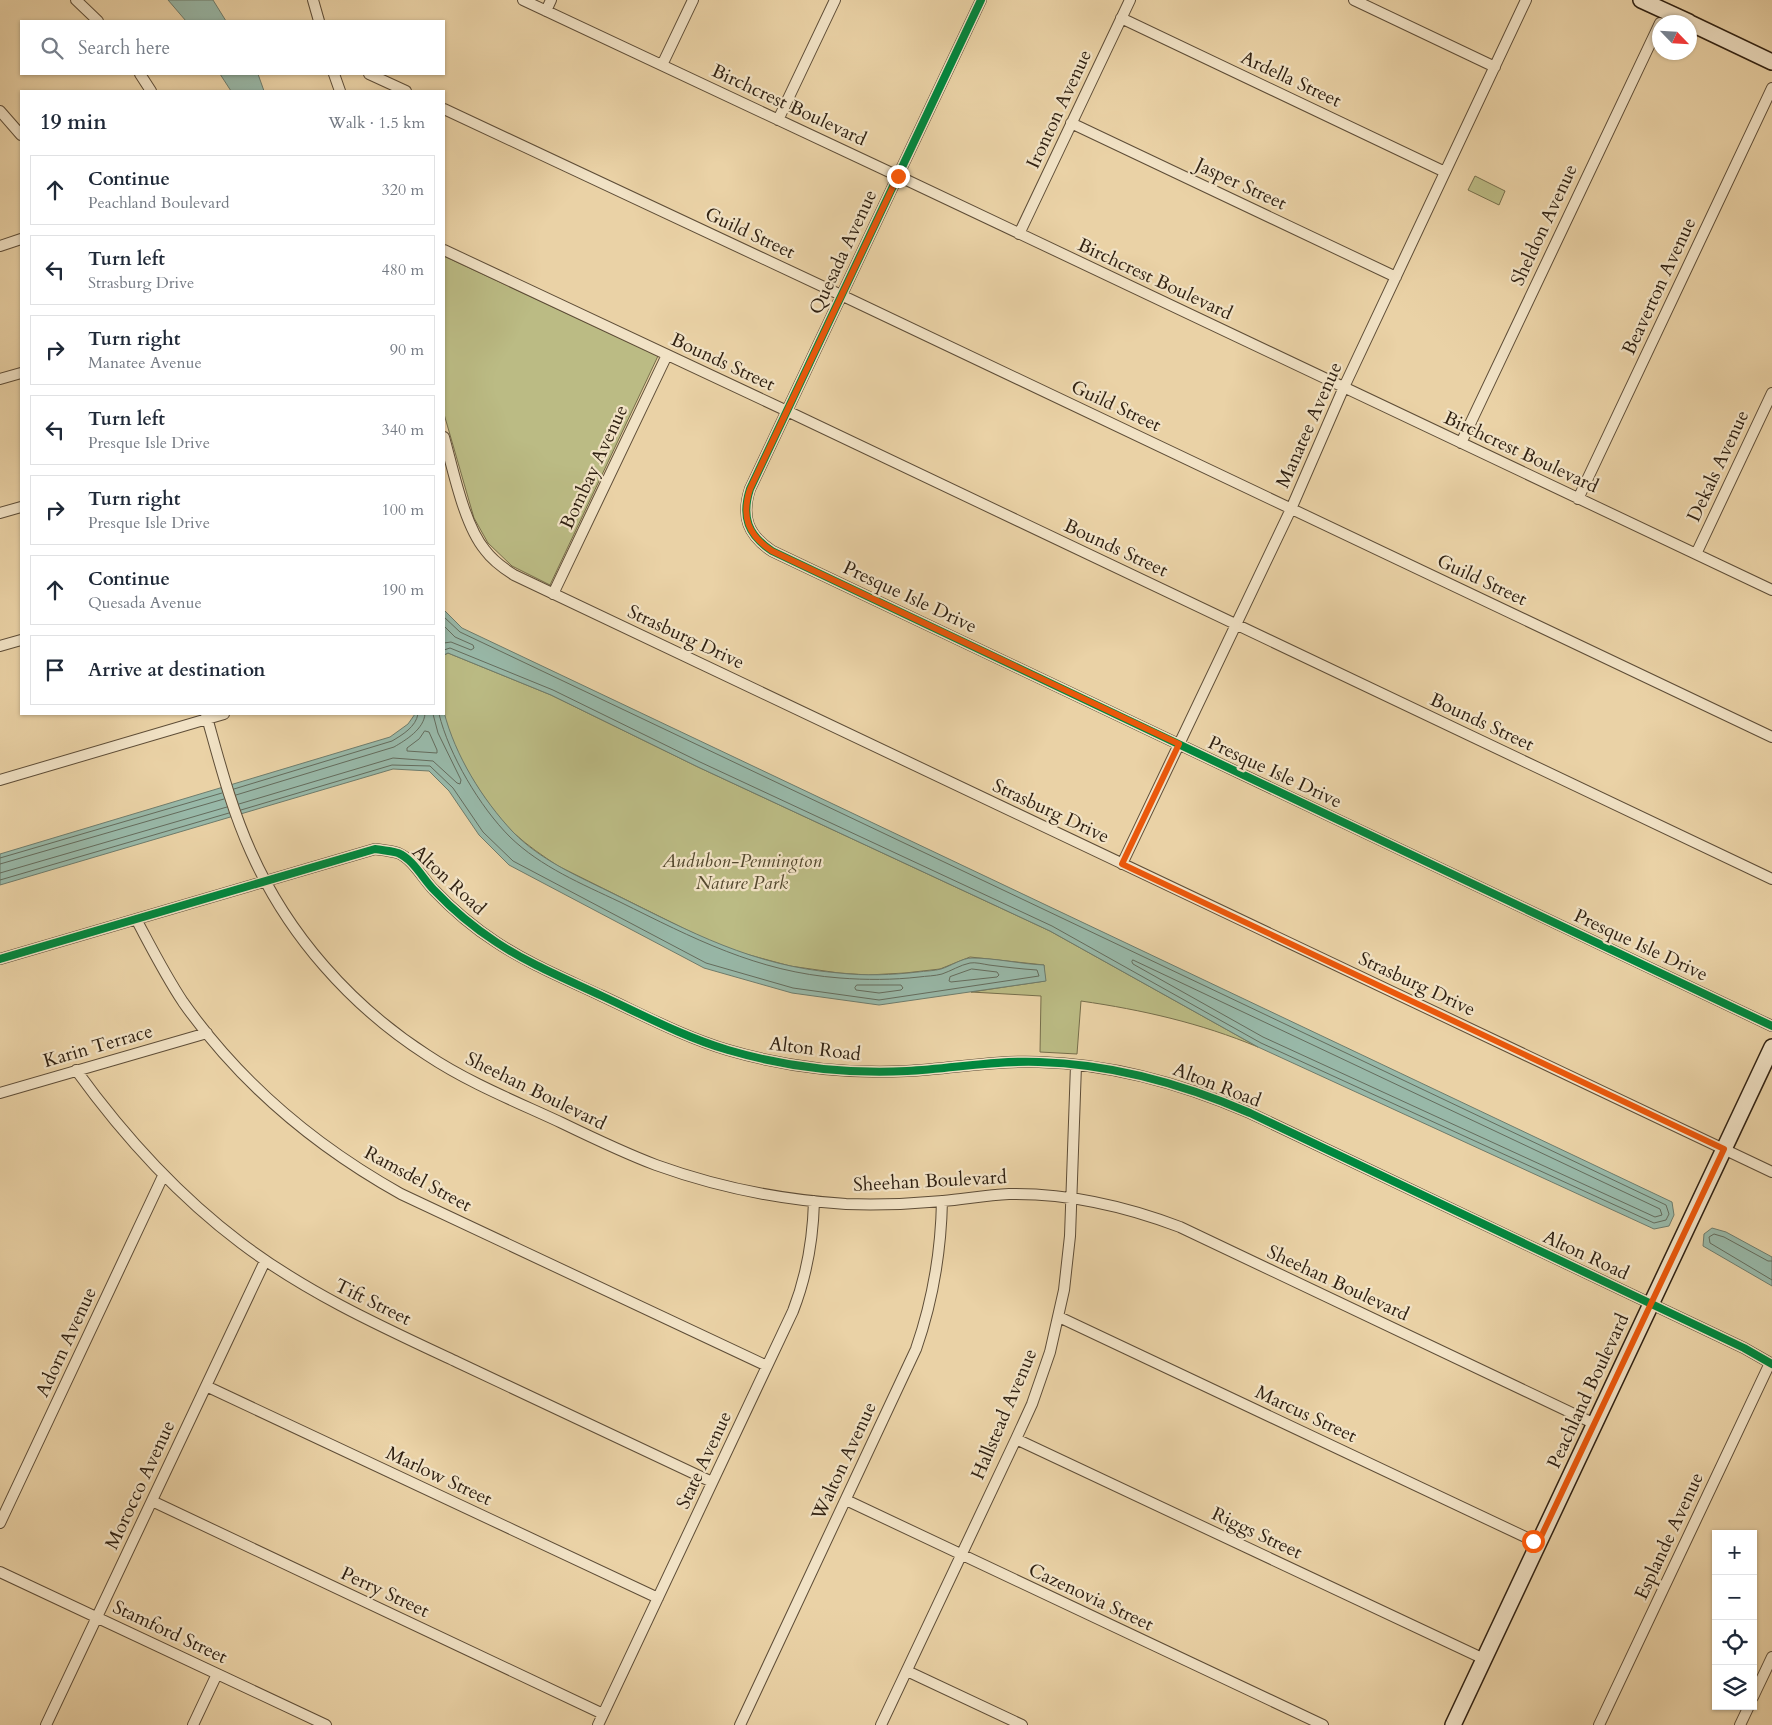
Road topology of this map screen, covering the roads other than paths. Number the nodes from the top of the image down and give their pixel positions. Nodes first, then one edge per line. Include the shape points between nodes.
1 (76, 0) edge
2 (313, 0) edge
3 (523, 0) edge
4 (551, 0) edge
5 (693, 0) edge
6 (835, 0) edge
7 (981, 0) edge
8 (1130, 0) edge
9 (1354, 0) edge
10 (1526, 0) edge
11 (1641, 0) edge
12 (546, 11) junction
13 (1657, 15) edge
14 (1121, 18) junction
15 (97, 20) edge
16 (319, 20) edge
17 (1697, 27) edge
18 (1652, 38) edge
19 (1772, 62) edge
20 (662, 65) junction
21 (1495, 67) junction
22 (141, 75) edge
23 (334, 75) edge
24 (371, 75) edge
25 (1772, 88) edge
26 (150, 90) edge
27 (340, 90) edge
28 (404, 90) edge
29 (445, 109) edge
30 (0, 111) edge
31 (778, 120) junction
32 (1071, 123) junction
33 (20, 134) edge
34 (1446, 172) junction
35 (898, 176) junction
36 (1019, 234) junction
37 (20, 239) edge
38 (0, 246) edge
39 (445, 250) edge
40 (1396, 277) junction
41 (842, 295) junction
42 (667, 355) junction
43 (20, 373) edge
44 (0, 379) edge
45 (1344, 387) junction
46 (1772, 392) edge
47 (787, 411) junction
48 (445, 440) edge
49 (1461, 443) junction
50 (1578, 498) junction
51 (20, 506) edge
52 (1291, 509) junction
53 (0, 513) edge
54 (1696, 554) junction
55 (1772, 590) edge
56 (553, 594) junction
57 (1236, 624) junction
58 (20, 640) edge
59 (0, 646) edge
60 (206, 716) edge
61 (1772, 737) edge
62 (1179, 744) junction
63 (0, 780) edge
64 (1122, 864) junction
65 (1772, 879) edge
66 (265, 881) junction
67 (136, 919) junction
68 (0, 959) edge
69 (1772, 1026) edge
70 (207, 1033) junction
71 (1772, 1047) edge
72 (1076, 1065) junction
73 (76, 1070) junction
74 (0, 1093) edge
75 (1724, 1149) junction
76 (1772, 1172) edge
77 (164, 1176) junction
78 (1071, 1197) junction
79 (814, 1201) junction
80 (942, 1201) junction
81 (265, 1261) junction
82 (1651, 1304) junction
83 (1058, 1317) junction
84 (1771, 1364) edge
85 (767, 1366) junction
86 (206, 1386) junction
87 (1595, 1424) junction
88 (1016, 1439) junction
89 (712, 1482) junction
90 (846, 1500) junction
91 (152, 1501) junction
92 (0, 1522) edge
93 (1538, 1543) junction
94 (962, 1555) junction
95 (0, 1572) edge
96 (658, 1598) junction
97 (97, 1617) junction
98 (1772, 1657) edge
99 (1484, 1659) junction
100 (907, 1671) junction
101 (217, 1674) junction
102 (1757, 1689) edge
103 (1747, 1710) edge
104 (603, 1714) junction
105 (1308, 1722) edge
106 (46, 1725) edge
107 (193, 1725) edge
108 (326, 1725) edge
109 (598, 1725) edge
110 (740, 1725) edge
111 (881, 1725) edge
112 (1022, 1725) edge
113 (1322, 1725) edge
114 (1453, 1725) edge
115 (1599, 1725) edge
116 (1740, 1725) edge

1 - 15 street
2 - 16 street
3 - 12 street, Birchcrest Boulevard
4 - 12 street
5 - 20 street
6 - 31 street
7 - 35 street, Quesada Avenue
8 - 14 street, Ironton Avenue
9 - 21 street
10 - 21 street, Manatee Avenue
11 - 13 street
12 - 20 street, Birchcrest Boulevard
14 - 32 street, Ironton Avenue
14 - 34 street, Ardella Street
17 - 19 street
18 - 49 street, Sheldon Avenue
20 - 31 street, Birchcrest Boulevard
21 - 34 street, Manatee Avenue
22 - 26 street
23 - 27 street
24 - 28 street
25 - 50 street, Beaverton Avenue
29 - 41 street, Guild Street
30 - 33 street
31 - 35 street, Birchcrest Boulevard
32 - 36 street, Ironton Avenue
32 - 40 street, Jasper Street
34 - 40 street, Manatee Avenue
35 - 36 street, Birchcrest Boulevard
35 - 41 street, Quesada Avenue
36 - 45 street, Birchcrest Boulevard
37 - 38 street
39 - 42 street, Bounds Street
40 - 45 street, Manatee Avenue
41 - 47 street, Quesada Avenue
41 - 52 street, Guild Street
42 - 47 street, Bounds Street
42 - 56 street, Bombay Avenue
43 - 44 street
45 - 49 street, Birchcrest Boulevard
45 - 52 street, Manatee Avenue
46 - 54 street, Dekals Avenue
47 - 57 street, Bounds Street
47 - 62 street, Presque Isle Drive via 746,500 748,524 762,544
48 - 56 street, Strasburg Drive via 467,517 484,550 514,575
49 - 50 street, Birchcrest Boulevard
50 - 54 street, Birchcrest Boulevard
51 - 53 street
52 - 57 street, Manatee Avenue
52 - 61 street, Guild Street
54 - 55 street, Birchcrest Boulevard
56 - 64 street, Strasburg Drive
57 - 62 street, Manatee Avenue
57 - 65 street, Bounds Street
58 - 59 street
60 - 63 street
60 - 66 street, Sheehan Boulevard via 238,818
62 - 64 street, Manatee Avenue
62 - 69 street, Presque Isle Drive
64 - 75 street, Strasburg Drive
66 - 67 street, Alton Road
66 - 72 street, Alton Road via 375,849 399,854 456,912 514,953 670,1028 761,1059 856,1072 909,1071 1002,1062
66 - 79 street, Sheehan Boulevard via 306,944 350,994 400,1037 455,1072 657,1165 731,1188
67 - 68 street, Alton Road
67 - 70 street, Ramsdel Street via 166,975
70 - 73 street, Karin Terrace
70 - 85 street, Ramsdel Street via 279,1110 374,1178 424,1205
71 - 75 street, Peachland Boulevard
72 - 78 street, Hallstead Avenue
72 - 82 street, Alton Road via 1154,1078 1224,1102
73 - 74 street, Karin Terrace
73 - 77 street, Tift Street via 114,1122
75 - 76 street, Strasburg Drive
75 - 82 street, Peachland Boulevard
77 - 81 street, Tift Street via 211,1219
77 - 92 street, Adorn Avenue
78 - 80 street, Sheehan Boulevard via 1008,1194
78 - 83 street, Hallstead Avenue via 1068,1263
78 - 87 street, Sheehan Boulevard via 1127,1208 1180,1227
79 - 80 street, Sheehan Boulevard via 881,1204
79 - 85 street, State Avenue via 812,1240 804,1281
80 - 90 street, Walton Avenue via 937,1269 923,1330
81 - 86 street, Morocco Avenue
81 - 89 street, Tift Street via 354,1313
82 - 84 street, Alton Road
82 - 87 street, Peachland Boulevard
83 - 88 street, Hallstead Avenue via 1041,1378
83 - 93 street, Marcus Street
84 - 115 street, Esplande Avenue
85 - 89 street, State Avenue
86 - 91 street, Morocco Avenue
86 - 96 street, Marlow Street
87 - 93 street, Peachland Boulevard
88 - 94 street, Hallstead Avenue
88 - 99 street, Riggs Street
89 - 96 street, State Avenue
90 - 94 street, Cazenovia Street
90 - 110 street, Walton Avenue
91 - 97 street, Morocco Avenue
91 - 104 street, Perry Street
93 - 99 street, Peachland Boulevard
94 - 100 street, Hallstead Avenue
94 - 105 street, Cazenovia Street
95 - 97 street, Stamford Street
96 - 104 street, State Avenue
97 - 101 street, Stamford Street
97 - 106 street, Morocco Avenue
98 - 102 street
99 - 114 street, Peachland Boulevard
100 - 111 street, Hallstead Avenue
100 - 112 street
101 - 107 street
101 - 108 street, Stamford Street
103 - 116 street
104 - 109 street, State Avenue
105 - 113 street, Cazenovia Street

